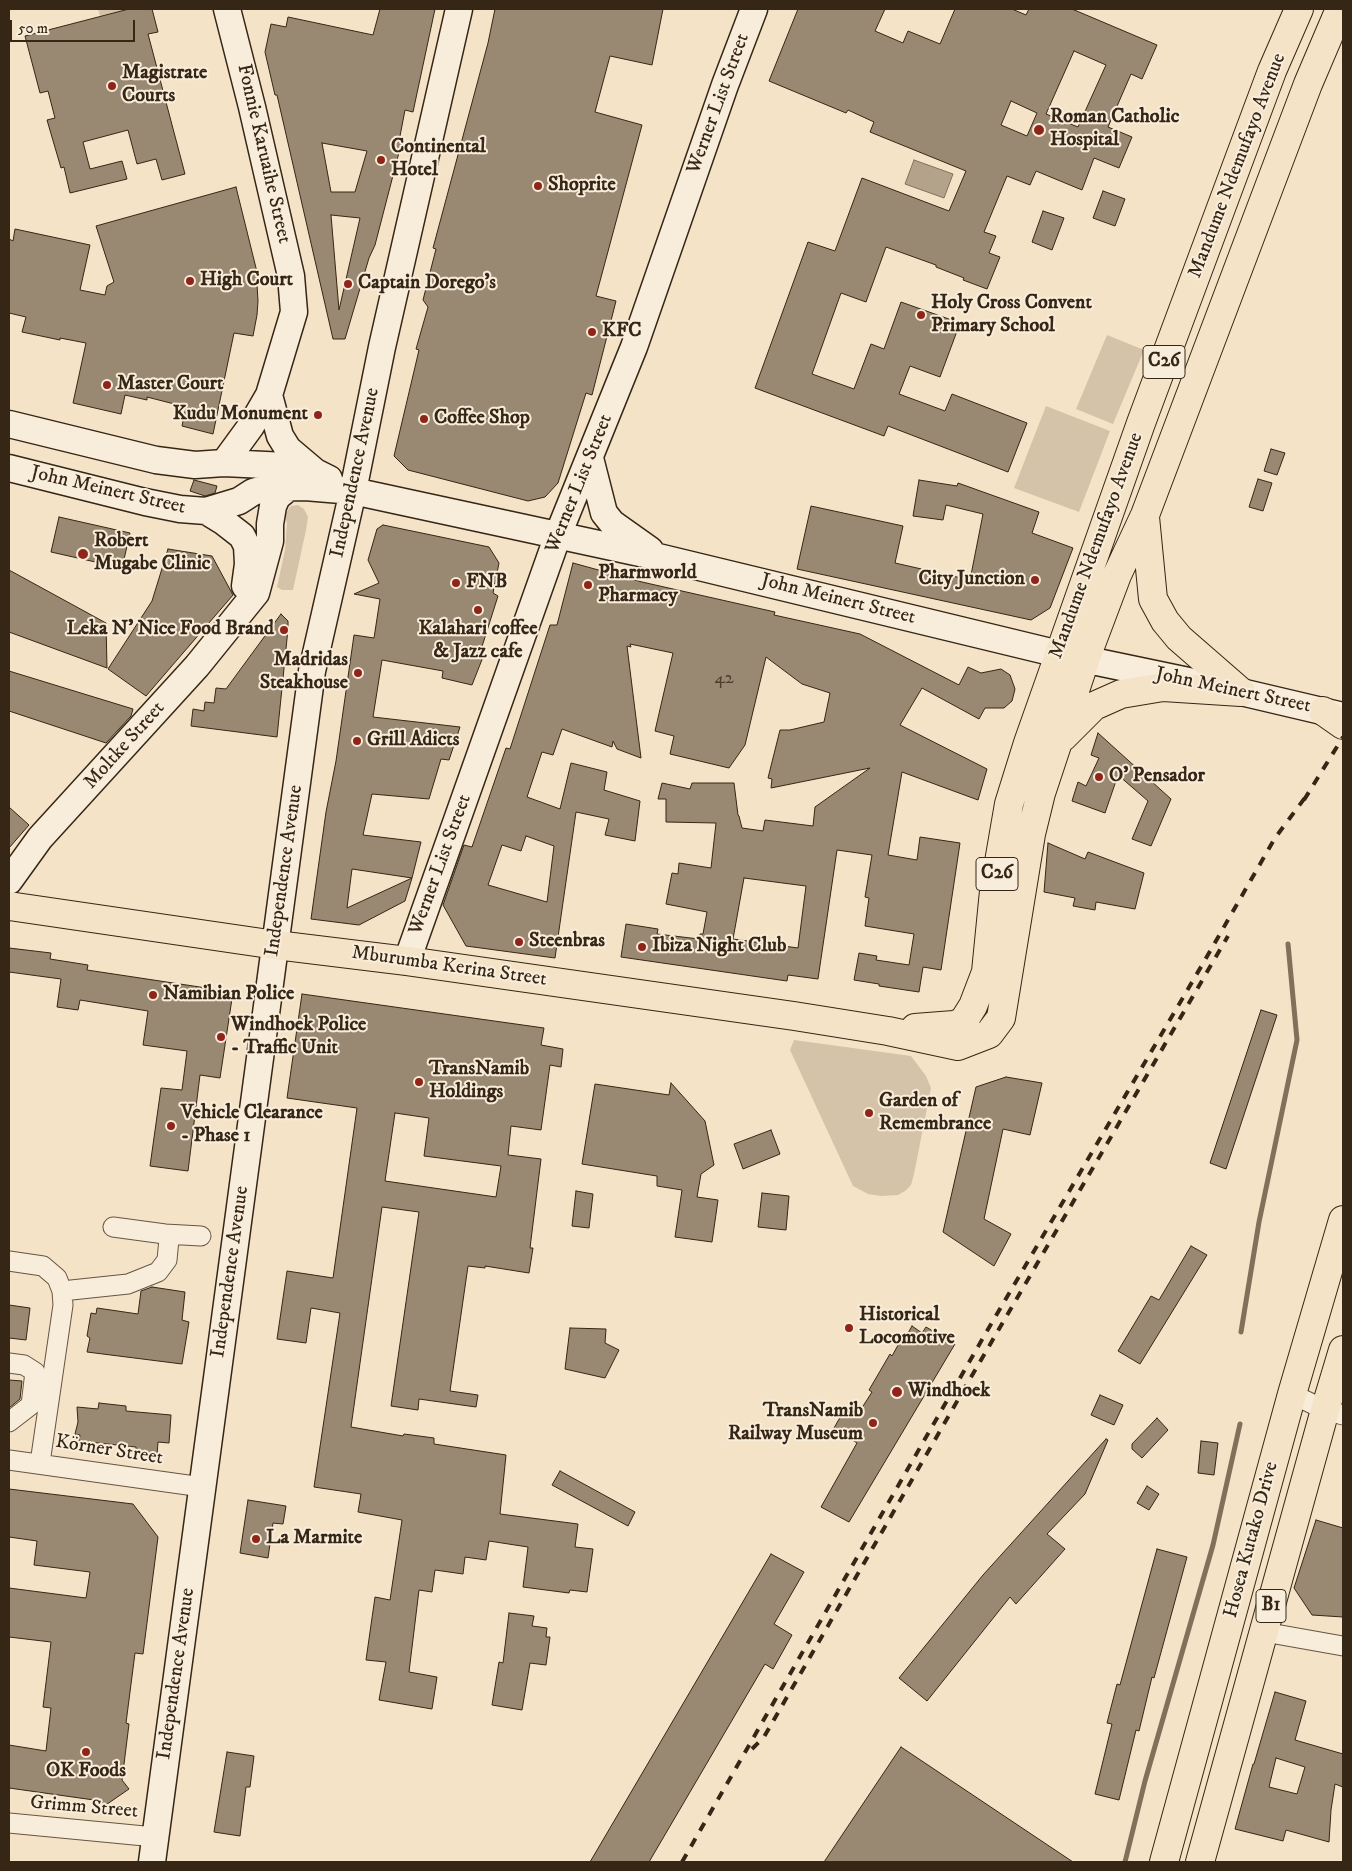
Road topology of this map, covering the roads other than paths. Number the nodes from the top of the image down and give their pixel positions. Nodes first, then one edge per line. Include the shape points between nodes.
1 (227, 9) edge
2 (459, 9) edge
3 (754, 9) edge
4 (1299, 9) edge
5 (1340, 9) edge
6 (269, 395) junction
7 (9, 424) edge
8 (63, 438) junction
9 (590, 458) junction
10 (224, 463) junction
11 (9, 468) edge
12 (317, 473) junction
13 (49, 476) junction
14 (289, 487) junction
15 (353, 491) junction
16 (206, 512) junction
17 (1145, 515) junction
18 (558, 535) junction
19 (660, 558) junction
20 (241, 611) junction
21 (1059, 654) junction
22 (1085, 660) junction
23 (1241, 692) junction
24 (1338, 716) edge
25 (1057, 744) junction
26 (9, 881) edge
27 (9, 906) edge
28 (276, 945) junction
29 (406, 960) junction
30 (888, 1031) junction
31 (113, 1227) dead end
32 (1342, 1232) edge
33 (165, 1234) junction
34 (201, 1236) dead end
35 (9, 1261) edge
36 (59, 1284) junction
37 (1343, 1350) edge
38 (9, 1363) edge
39 (1292, 1394) junction
40 (1334, 1412) edge
41 (9, 1422) edge
42 (9, 1460) edge
43 (40, 1463) junction
44 (202, 1487) junction
45 (1264, 1632) junction
46 (1343, 1646) edge
47 (9, 1824) edge
48 (153, 1850) edge
49 (1164, 1862) edge
50 (1200, 1862) edge

1 - 6 street, Fonnie Karuaihe Street via 294,286 294,312
2 - 15 street, Independence Avenue via 382,347
3 - 9 street, Werner List Street via 634,347
4 - 21 main road, Mandume Ndemufayo Avenue / C26 via 1272,71 1144,414
5 - 17 main road, Mandume Ndemufayo Avenue / C26 via 1308,84
6 - 10 street, Fonnie Karuaihe Street
6 - 12 street via 280,436 288,449
7 - 8 street, John Meinert Street
8 - 10 street, John Meinert Street via 156,460
8 - 13 street via 51,442 44,450 41,462
9 - 18 street, Werner List Street
9 - 19 street via 604,513 612,523
10 - 12 street, John Meinert Street via 286,466
11 - 13 street, John Meinert Street
12 - 15 street, John Meinert Street
13 - 16 street, John Meinert Street via 145,502
14 - 15 street, John Meinert Street
14 - 16 street, John Meinert Street via 253,492 239,501
14 - 20 street, Moltke Street via 277,497 273,506 270,541 256,592
15 - 18 street, John Meinert Street
15 - 28 street, Independence Avenue via 312,671
16 - 20 street via 242,536 247,546 248,564
17 - 22 main road, Mandume Ndemufayo Avenue / C26 via 1117,575
17 - 23 main road via 1153,599 1160,614 1179,638
18 - 19 street, John Meinert Street
18 - 29 street, Werner List Street
19 - 21 street, John Meinert Street
20 - 26 street, Moltke Street via 184,681 40,838
21 - 22 street, John Meinert Street
21 - 30 main road, Mandume Ndemufayo Avenue / C26 via 1010,804 994,891 986,972 973,1006 963,1022 954,1025
22 - 23 street, John Meinert Street
22 - 25 main road, Mandume Ndemufayo Avenue / C26
23 - 24 street, John Meinert Street
23 - 25 main road via 1163,687 1121,694 1094,706
25 - 30 main road, Mandume Ndemufayo Avenue / C26 via 1031,834 1001,1018 989,1034 958,1046
27 - 28 main road, Mburumba Kerina Street
28 - 29 main road, Mburumba Kerina Street
28 - 44 street, Independence Avenue
29 - 30 main road, Mburumba Kerina Street
31 - 33 street
32 - 39 main road, Hosea Kutako Drive / B1
33 - 34 street
33 - 36 street via 169,1239 167,1260 158,1272 128,1284
35 - 36 street via 44,1266
36 - 43 street via 62,1304
37 - 40 main road, Hosea Kutako Drive / B1
38 - 41 street via 24,1365 35,1372 31,1405
39 - 40 street
39 - 49 main road, Hosea Kutako Drive / B1
40 - 45 main road, Hosea Kutako Drive / B1
42 - 43 street, Körner Street
43 - 44 street, Körner Street
44 - 48 street, Independence Avenue
45 - 46 street
45 - 50 main road, Hosea Kutako Drive / B1
47 - 48 street, Grimm Street

